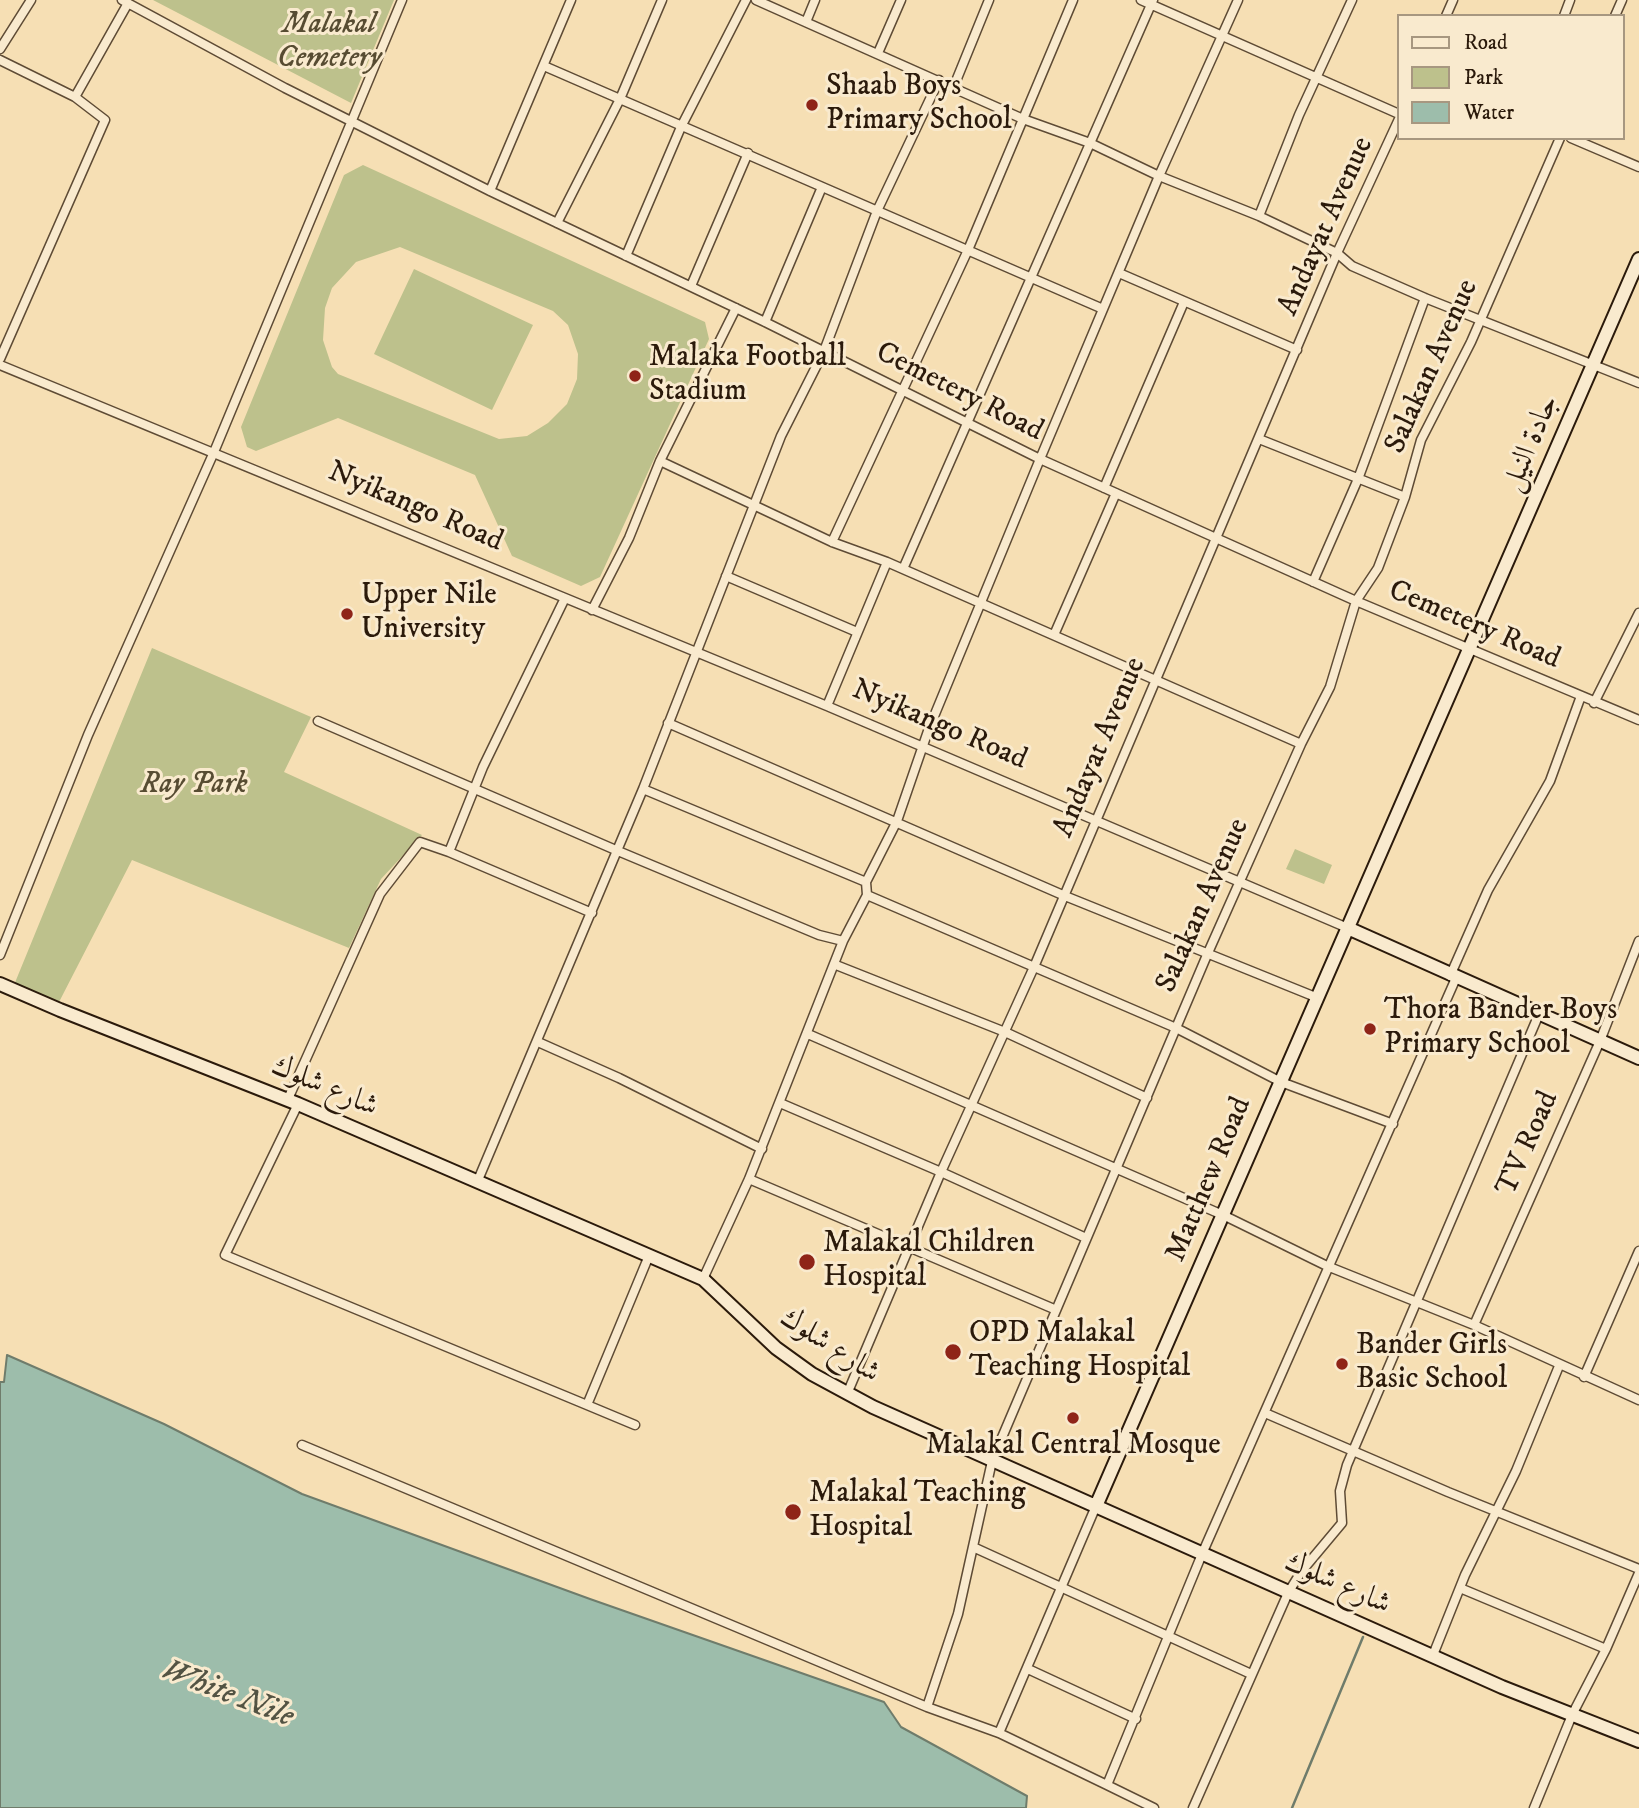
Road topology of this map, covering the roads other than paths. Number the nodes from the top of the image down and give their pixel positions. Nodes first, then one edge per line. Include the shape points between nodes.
1 (31, 0) edge
2 (402, 0) edge
3 (571, 0) edge
4 (662, 0) edge
5 (746, 0) edge
6 (756, 0) edge
7 (815, 0) edge
8 (901, 0) edge
9 (989, 0) edge
10 (1073, 0) edge
11 (1141, 0) edge
12 (1238, 0) edge
13 (1352, 0) edge
14 (125, 1) edge
15 (1152, 2) edge
16 (806, 22) junction
17 (1221, 38) junction
18 (0, 49) edge
19 (878, 53) junction
20 (0, 60) edge
21 (544, 66) junction
22 (1317, 79) junction
23 (939, 80) junction
24 (954, 86) junction
25 (75, 97) junction
26 (620, 99) junction
27 (1398, 117) edge
28 (1023, 119) junction
29 (1398, 119) edge
30 (353, 120) junction
31 (681, 127) junction
32 (1559, 140) edge
33 (1577, 140) edge
34 (1090, 144) junction
35 (748, 153) junction
36 (1639, 167) edge
37 (1159, 176) junction
38 (822, 187) junction
39 (490, 191) junction
40 (877, 211) junction
41 (1259, 216) junction
42 (558, 223) junction
43 (968, 250) junction
44 (1337, 253) junction
45 (626, 256) junction
46 (1639, 258) edge
47 (1119, 273) junction
48 (1032, 278) junction
49 (691, 286) junction
50 (1425, 298) junction
51 (1184, 302) junction
52 (736, 308) junction
53 (1103, 309) junction
54 (1479, 320) junction
55 (765, 322) junction
56 (1297, 350) junction
57 (824, 351) junction
58 (0, 359) edge
59 (0, 365) edge
60 (1594, 367) junction
61 (1639, 383) edge
62 (903, 390) junction
63 (967, 422) junction
64 (1259, 439) junction
65 (214, 452) junction
66 (1040, 459) junction
67 (660, 461) junction
68 (1358, 478) junction
69 (1104, 488) junction
70 (1116, 493) junction
71 (1405, 497) junction
72 (754, 507) junction
73 (1215, 537) junction
74 (832, 542) junction
75 (887, 562) junction
76 (903, 569) junction
77 (726, 576) junction
78 (1313, 582) junction
79 (565, 598) junction
80 (1356, 601) junction
81 (980, 604) junction
82 (592, 610) junction
83 (1639, 613) edge
84 (857, 632) junction
85 (1054, 635) junction
86 (1472, 649) junction
87 (695, 653) junction
88 (1155, 678) junction
89 (1581, 696) junction
90 (1594, 703) junction
91 (827, 706) junction
92 (1639, 720) edge
93 (318, 721) dead end
94 (668, 723) junction
95 (1301, 744) junction
96 (922, 748) junction
97 (474, 788) junction
98 (643, 789) junction
99 (897, 821) junction
100 (1095, 822) junction
101 (618, 851) junction
102 (449, 852) junction
103 (866, 882) junction
104 (1239, 882) junction
105 (867, 895) junction
106 (1065, 896) junction
107 (592, 913) junction
108 (1350, 929) junction
109 (843, 941) junction
110 (1639, 942) edge
111 (1207, 955) junction
112 (0, 956) edge
113 (836, 965) junction
114 (1034, 967) junction
115 (1453, 977) junction
116 (0, 984) edge
117 (1318, 998) junction
118 (1539, 1014) junction
119 (1176, 1028) junction
120 (1006, 1032) junction
121 (808, 1034) junction
122 (1600, 1041) junction
123 (538, 1042) junction
124 (1639, 1058) edge
125 (1281, 1082) junction
126 (1146, 1098) junction
127 (293, 1102) junction
128 (780, 1103) junction
129 (972, 1106) junction
130 (1393, 1124) junction
131 (762, 1149) junction
132 (1118, 1169) junction
133 (942, 1172) junction
134 (749, 1179) junction
135 (478, 1180) junction
136 (1225, 1216) junction
137 (1086, 1238) junction
138 (909, 1248) junction
139 (1639, 1251) edge
140 (648, 1258) junction
141 (1327, 1266) junction
142 (703, 1279) junction
143 (1417, 1304) junction
144 (1054, 1309) junction
145 (1474, 1325) junction
146 (1559, 1366) junction
147 (1584, 1377) junction
148 (847, 1394) junction
149 (1639, 1400) edge
150 (587, 1405) junction
151 (1265, 1413) junction
152 (635, 1425) dead end
153 (302, 1446) dead end
154 (1355, 1452) junction
155 (992, 1461) junction
156 (1096, 1506) junction
157 (1495, 1512) junction
158 (973, 1547) junction
159 (1202, 1554) junction
160 (1639, 1571) edge
161 (1460, 1588) junction
162 (1062, 1589) junction
163 (1288, 1592) junction
164 (1168, 1636) junction
165 (1606, 1649) junction
166 (1433, 1655) junction
167 (1028, 1669) junction
168 (1251, 1674) junction
169 (927, 1707) junction
170 (1572, 1715) junction
171 (1136, 1719) junction
172 (999, 1733) junction
173 (1639, 1741) edge
174 (1107, 1785) junction
175 (1154, 1808) edge
176 (1193, 1808) edge
177 (1534, 1808) edge

1 - 18 street
2 - 30 street
3 - 21 street
4 - 26 street
5 - 31 street
6 - 16 street
7 - 16 street
8 - 19 street
9 - 24 street
10 - 28 street
11 - 15 street
12 - 17 street
13 - 22 street
14 - 25 street
14 - 30 street, Cemetery Road
15 - 17 street
15 - 34 street
16 - 19 street
17 - 22 street
17 - 37 street
19 - 23 street
20 - 25 street
21 - 26 street
21 - 39 street
22 - 27 street
22 - 41 street
23 - 24 street
23 - 40 street
24 - 28 street
25 - 58 street via 105,120
26 - 31 street
26 - 42 street
28 - 34 street
28 - 43 street
29 - 44 street, Andayat Avenue
30 - 39 street, Cemetery Road
30 - 65 street
31 - 35 street
31 - 45 street
32 - 54 street, Salakan Avenue
33 - 36 street
34 - 37 street
34 - 48 street
35 - 38 street
35 - 49 street
37 - 41 street
37 - 47 street
38 - 40 street
38 - 55 street
39 - 42 street, Cemetery Road
40 - 43 street
40 - 57 street
41 - 44 street
42 - 45 street, Cemetery Road
43 - 48 street
43 - 62 street
44 - 50 street via 1352,266
44 - 56 street, Andayat Avenue
45 - 49 street, Cemetery Road
46 - 60 street, جادة النيل
47 - 51 street
47 - 53 street
48 - 53 street
48 - 63 street
49 - 52 street, Cemetery Road
50 - 54 street
50 - 68 street
51 - 56 street
51 - 69 street
52 - 55 street, Cemetery Road
52 - 67 street
53 - 66 street
54 - 60 street
54 - 71 street, Salakan Avenue via 1421,440
55 - 57 street, Cemetery Road
56 - 64 street, Andayat Avenue
57 - 62 street, Cemetery Road
57 - 72 street via 781,436
59 - 65 street, Nyikango Road
60 - 61 street
60 - 86 street, جادة النيل
62 - 63 street, Cemetery Road
62 - 74 street
63 - 66 street, Cemetery Road
63 - 76 street
64 - 68 street
64 - 73 street, Andayat Avenue
65 - 79 street, Nyikango Road
65 - 112 street via 88,735
66 - 69 street, Cemetery Road
66 - 81 street
67 - 72 street
67 - 82 street via 629,538
68 - 71 street
68 - 78 street
69 - 70 street, Cemetery Road
70 - 73 street, Cemetery Road
70 - 85 street
71 - 80 street, Salakan Avenue via 1378,568
72 - 74 street
72 - 77 street
73 - 78 street, Cemetery Road
73 - 88 street, Andayat Avenue
74 - 75 street
75 - 76 street
75 - 84 street
76 - 81 street
77 - 84 street
77 - 87 street
78 - 80 street, Cemetery Road
79 - 82 street, Nyikango Road
79 - 97 street
80 - 86 street, Cemetery Road
80 - 95 street, Salakan Avenue via 1330,687
81 - 85 street
81 - 96 street
82 - 87 street, Nyikango Road
83 - 90 street
84 - 91 street
85 - 88 street
86 - 89 street, Cemetery Road
86 - 108 street, Matthew Road
87 - 91 street, Nyikango Road
87 - 94 street
88 - 95 street
88 - 100 street, Andayat Avenue
89 - 90 street, Cemetery Road
89 - 115 street via 1550,781 1488,890
90 - 92 street, Cemetery Road
91 - 96 street, Nyikango Road
93 - 97 street
94 - 98 street
94 - 99 street
95 - 104 street, Salakan Avenue
96 - 99 street
96 - 100 street, Nyikango Road
97 - 101 street
97 - 102 street
98 - 101 street
98 - 103 street
99 - 103 street
99 - 106 street
100 - 104 street, Nyikango Road
100 - 106 street, Andayat Avenue
101 - 107 street
101 - 109 street
102 - 107 street
102 - 127 street via 421,842 380,894
103 - 105 street
104 - 108 street, Nyikango Road
104 - 111 street, Salakan Avenue
105 - 109 street
105 - 114 street
106 - 111 street
106 - 114 street, Andayat Avenue
107 - 123 street
108 - 115 street, Nyikango Road
108 - 117 street, Matthew Road
109 - 113 street
110 - 122 street, TV Road
111 - 117 street
111 - 119 street, Salakan Avenue
113 - 120 street
113 - 121 street
114 - 119 street
114 - 120 street, Andayat Avenue
115 - 118 street, Nyikango Road
115 - 130 street
116 - 127 street, شارع شلوك
117 - 125 street, Matthew Road
118 - 122 street, Nyikango Road
118 - 143 street
119 - 125 street
119 - 126 street, Salakan Avenue
120 - 126 street
120 - 129 street, Andayat Avenue
121 - 128 street
121 - 129 street
122 - 124 street, Nyikango Road
122 - 145 street, TV Road
123 - 131 street
123 - 135 street
125 - 130 street
125 - 136 street, Matthew Road
126 - 132 street, Salakan Avenue
127 - 135 street, شارع شلوك
127 - 150 street via 225,1255
128 - 131 street
128 - 133 street
129 - 132 street
129 - 133 street, Andayat Avenue
130 - 141 street
131 - 134 street
132 - 136 street
132 - 137 street, Salakan Avenue
133 - 137 street
133 - 138 street, Andayat Avenue
134 - 138 street
134 - 142 street
135 - 140 street, شارع شلوك
136 - 141 street
136 - 156 street, Matthew Road
137 - 144 street, Salakan Avenue
138 - 144 street
138 - 148 street, Andayat Avenue
139 - 147 street
140 - 142 street, شارع شلوك
140 - 150 street
141 - 143 street
141 - 151 street
142 - 148 street, شارع شلوك via 776,1348
143 - 145 street
143 - 154 street
144 - 155 street, Salakan Avenue
145 - 146 street
146 - 147 street
146 - 157 street
147 - 149 street
148 - 155 street, شارع شلوك
150 - 152 street
151 - 154 street
151 - 159 street
153 - 169 street
154 - 157 street
154 - 163 street via 1340,1491 1342,1522
155 - 156 street, شارع شلوك
155 - 158 street, Salakan Avenue
156 - 159 street, شارع شلوك
156 - 162 street, Matthew Road
157 - 160 street
157 - 161 street
158 - 162 street
158 - 169 street, Salakan Avenue via 958,1614
159 - 163 street, شارع شلوك
159 - 164 street
160 - 165 street
161 - 165 street
161 - 166 street
162 - 164 street
162 - 167 street, Matthew Road
163 - 166 street, شارع شلوك
163 - 168 street
164 - 168 street
164 - 171 street
165 - 170 street
166 - 170 street, شارع شلوك
167 - 171 street
167 - 172 street, Matthew Road
168 - 176 street
169 - 172 street
170 - 173 street, شارع شلوك
170 - 177 street
171 - 174 street
172 - 174 street
174 - 175 street

